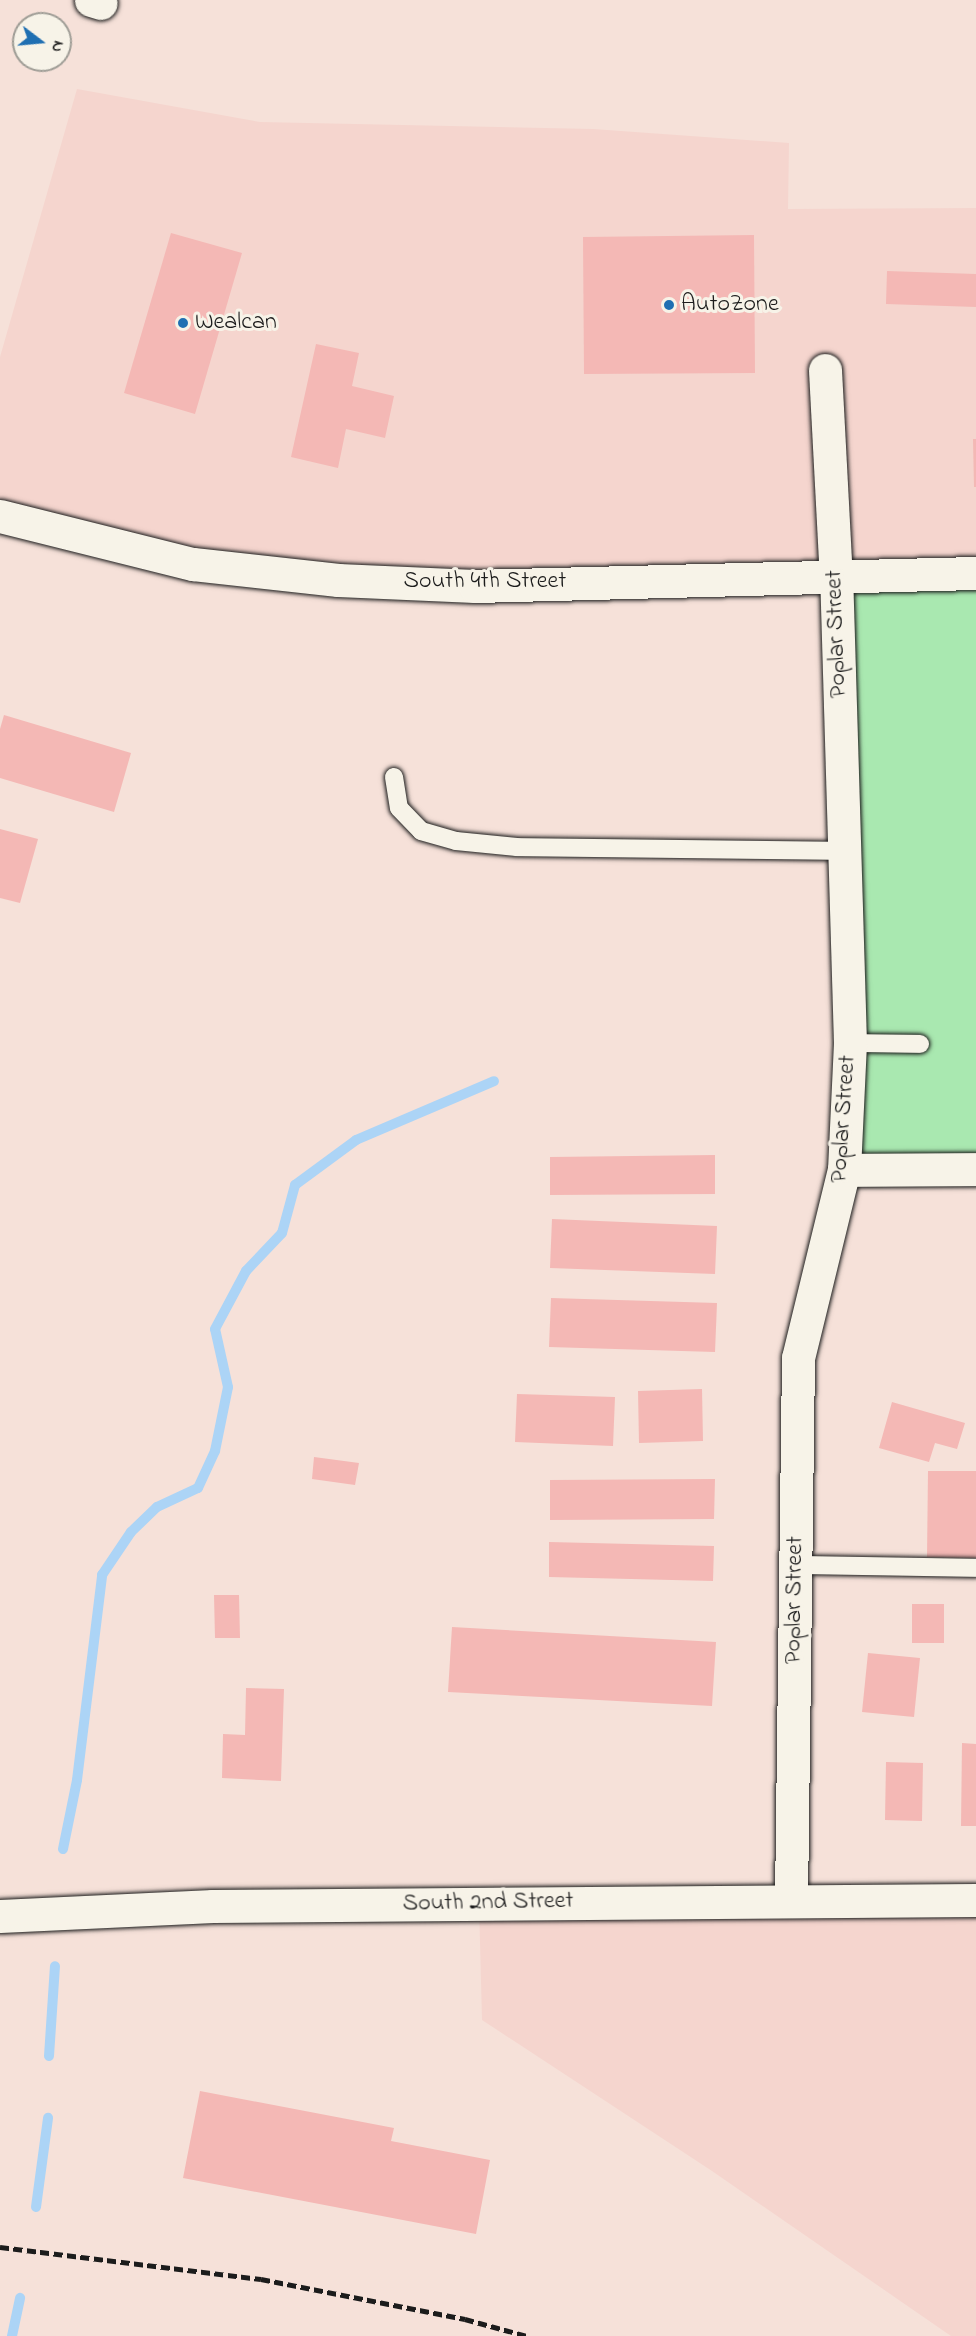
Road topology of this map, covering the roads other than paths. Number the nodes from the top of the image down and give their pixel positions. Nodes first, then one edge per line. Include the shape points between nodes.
1 (825, 370) dead end
2 (0, 516) edge
3 (976, 573) edge
4 (836, 579) junction
5 (394, 777) dead end
6 (844, 851) junction
7 (850, 1043) junction
8 (920, 1044) dead end
9 (976, 1169) edge
10 (844, 1170) junction
11 (795, 1565) junction
12 (976, 1568) edge
13 (791, 1900) junction
14 (976, 1900) edge
15 (0, 1916) edge

1 - 4 main road, Poplar Street
2 - 4 main road, South 4th Street via 193,564 338,580 475,585
3 - 4 main road, South 4th Street
4 - 6 main road, Poplar Street
5 - 6 lane via 399,808 421,831 456,841 517,847
6 - 7 main road, Poplar Street
7 - 8 lane
7 - 10 main road, Poplar Street
9 - 10 main road
10 - 11 main road, Poplar Street via 798,1359
11 - 12 lane
11 - 13 main road, Poplar Street
13 - 14 main road, South 2nd Street
13 - 15 main road, South 2nd Street via 213,1906

